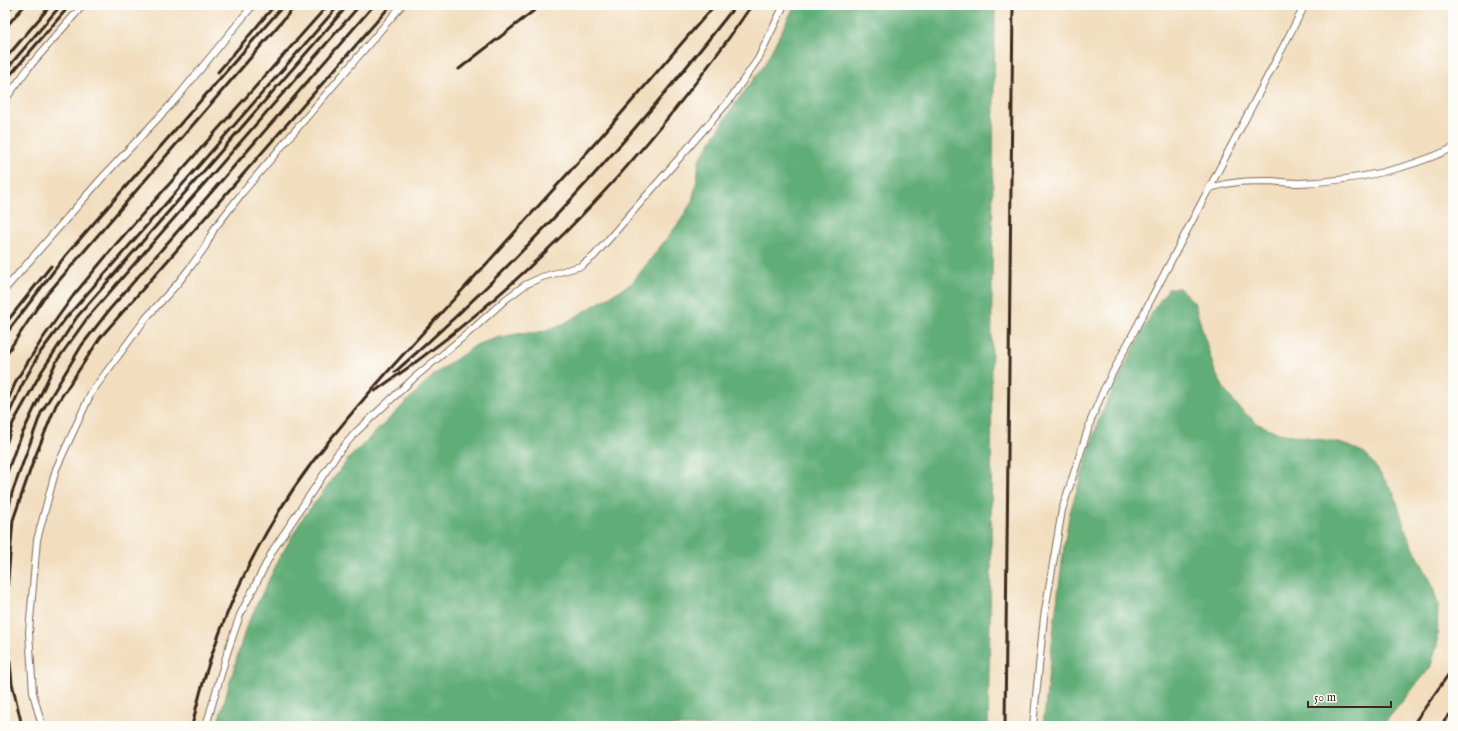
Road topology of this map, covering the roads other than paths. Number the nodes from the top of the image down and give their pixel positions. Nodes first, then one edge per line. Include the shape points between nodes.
1 (83, 5) edge
2 (253, 5) edge
3 (402, 5) edge
4 (784, 5) edge
5 (1305, 5) edge
6 (5, 100) edge
7 (1453, 148) edge
8 (1211, 188) junction
9 (5, 289) edge
10 (42, 726) edge
11 (206, 726) edge
12 (1033, 726) edge

1 - 6 lane via 29,67
2 - 9 lane via 176,99 101,179
3 - 10 lane via 242,193 214,229 192,265 146,318 91,393 56,469 37,540 29,632 33,693
4 - 11 lane via 758,58 728,102 594,256 581,266 542,277 525,285 506,298 414,378 356,432 338,453 273,550 244,609 228,650
5 - 8 lane
7 - 8 lane via 1393,169 1361,176 1298,183 1245,181
8 - 12 lane via 1104,389 1091,420 1062,510 1044,617

